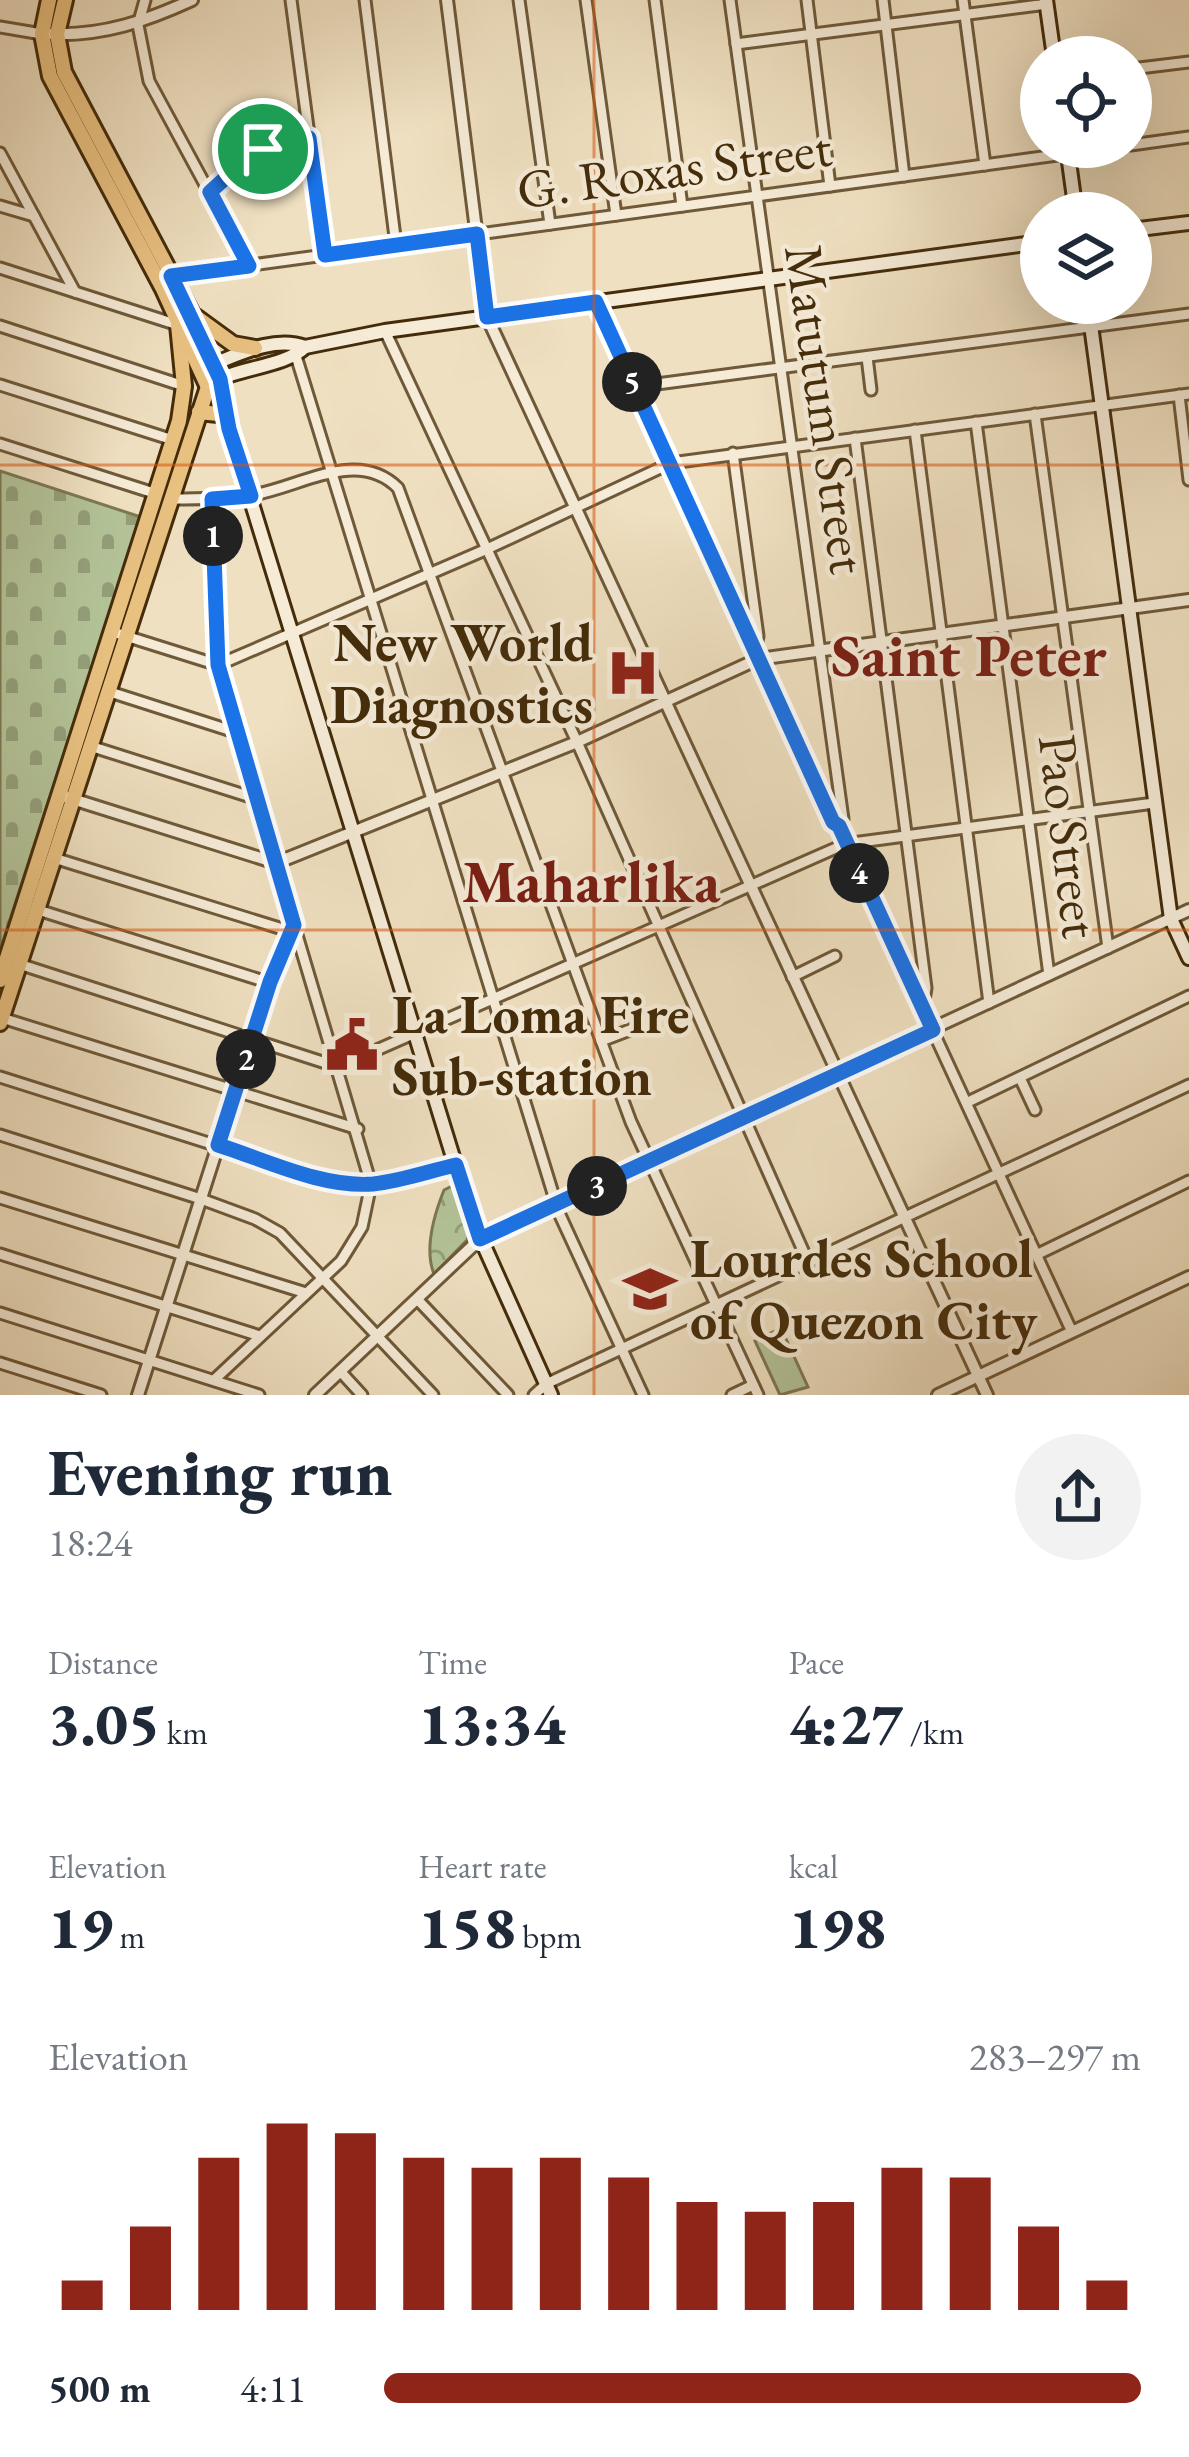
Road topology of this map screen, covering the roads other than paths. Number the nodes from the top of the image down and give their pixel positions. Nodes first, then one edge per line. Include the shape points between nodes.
1 (49, 0) edge
2 (65, 0) edge
3 (145, 0) edge
4 (192, 0) edge
5 (291, 0) edge
6 (364, 0) edge
7 (447, 0) edge
8 (519, 0) edge
9 (586, 0) edge
10 (656, 0) edge
11 (730, 0) edge
12 (807, 0) edge
13 (883, 0) edge
14 (963, 0) edge
15 (1046, 2) edge
16 (964, 14) junction
17 (886, 24) junction
18 (138, 25) junction
19 (0, 27) edge
20 (50, 34) junction
21 (811, 35) junction
22 (1051, 36) edge
23 (736, 44) junction
24 (1189, 62) edge
25 (1152, 66) edge
26 (1189, 137) edge
27 (309, 138) junction
28 (1152, 142) edge
29 (0, 153) edge
30 (1020, 159) edge
31 (985, 165) junction
32 (904, 176) junction
33 (830, 185) junction
34 (210, 192) junction
35 (759, 196) junction
36 (0, 206) edge
37 (682, 206) junction
38 (616, 215) junction
39 (34, 216) junction
40 (1189, 223) edge
41 (550, 224) junction
42 (1152, 227) edge
43 (477, 234) junction
44 (396, 245) junction
45 (1020, 245) edge
46 (325, 255) junction
47 (249, 266) junction
48 (0, 268) edge
49 (171, 276) junction
50 (771, 280) junction
51 (75, 292) junction
52 (596, 302) junction
53 (192, 314) junction
54 (1189, 314) edge
55 (487, 317) junction
56 (1091, 324) edge
57 (178, 325) junction
58 (0, 326) edge
59 (1091, 327) junction
60 (385, 331) junction
61 (255, 348) junction
62 (301, 351) junction
63 (867, 357) junction
64 (249, 366) junction
65 (782, 368) junction
66 (210, 375) junction
67 (0, 385) edge
68 (184, 386) junction
69 (634, 387) junction
70 (871, 390) dead end
71 (1184, 395) edge
72 (1102, 406) junction
73 (199, 412) junction
74 (223, 413) junction
75 (1036, 414) junction
76 (976, 422) junction
77 (916, 430) junction
78 (855, 438) junction
79 (173, 440) junction
80 (0, 444) edge
81 (793, 446) junction
82 (734, 453) junction
83 (671, 463) junction
84 (332, 473) junction
85 (1189, 480) edge
86 (251, 496) junction
87 (164, 497) junction
88 (212, 499) junction
89 (573, 509) junction
90 (487, 549) junction
91 (429, 574) junction
92 (371, 598) junction
93 (1189, 600) edge
94 (1128, 608) junction
95 (1063, 617) junction
96 (1004, 626) junction
97 (292, 631) junction
98 (119, 634) junction
99 (941, 634) junction
100 (881, 641) junction
101 (820, 650) junction
102 (756, 655) junction
103 (218, 665) junction
104 (107, 691) junction
105 (665, 702) junction
106 (236, 731) junction
107 (577, 742) junction
108 (90, 746) junction
109 (502, 773) junction
110 (66, 797) junction
111 (257, 799) junction
112 (433, 802) junction
113 (1154, 803) junction
114 (1088, 812) junction
115 (1029, 820) junction
116 (839, 826) junction
117 (966, 828) junction
118 (355, 833) junction
119 (908, 835) junction
120 (845, 844) junction
121 (54, 858) junction
122 (276, 862) junction
123 (749, 885) junction
124 (31, 908) junction
125 (1189, 910) edge
126 (1171, 919) junction
127 (292, 928) junction
128 (660, 928) junction
129 (1108, 948) junction
130 (836, 956) dead end
131 (1189, 958) edge
132 (19, 964) junction
133 (573, 966) junction
134 (1049, 975) junction
135 (792, 977) junction
136 (0, 980) edge
137 (270, 982) junction
138 (1189, 996) edge
139 (494, 999) junction
140 (989, 1003) junction
141 (923, 1007) junction
142 (1, 1021) edge
143 (644, 1025) dead end
144 (933, 1030) junction
145 (415, 1034) junction
146 (252, 1039) junction
147 (601, 1041) junction
148 (338, 1067) junction
149 (837, 1074) junction
150 (0, 1077) edge
151 (1020, 1078) junction
152 (1189, 1085) edge
153 (236, 1091) junction
154 (968, 1102) junction
155 (1035, 1110) dead end
156 (742, 1118) junction
157 (358, 1129) junction
158 (0, 1135) edge
159 (218, 1145) junction
160 (648, 1162) junction
161 (456, 1165) junction
162 (1000, 1174) junction
163 (1189, 1181) edge
164 (371, 1184) junction
165 (0, 1198) edge
166 (201, 1199) junction
167 (556, 1204) junction
168 (904, 1220) junction
169 (480, 1239) junction
170 (0, 1253) edge
171 (184, 1254) junction
172 (1036, 1255) junction
173 (808, 1264) junction
174 (1189, 1277) edge
175 (323, 1278) junction
176 (306, 1293) junction
177 (417, 1299) junction
178 (715, 1306) junction
179 (166, 1307) junction
180 (0, 1313) edge
181 (1072, 1332) junction
182 (260, 1336) junction
183 (378, 1336) junction
184 (621, 1349) junction
185 (149, 1360) junction
186 (0, 1363) edge
187 (340, 1371) junction
188 (978, 1376) junction
189 (214, 1380) junction
190 (549, 1389) edge
191 (755, 1390) edge
192 (100, 1395) edge
193 (138, 1395) edge
194 (259, 1395) edge
195 (315, 1395) edge
196 (362, 1395) edge
197 (433, 1395) edge
198 (508, 1395) edge
199 (534, 1395) edge
200 (643, 1395) edge
201 (732, 1395) edge
202 (938, 1395) edge
203 (987, 1395) edge

1 - 20 main road
2 - 20 main road
3 - 18 street
4 - 18 street
5 - 27 street
6 - 44 street
7 - 43 street
8 - 41 street
9 - 38 street
10 - 37 street
11 - 23 street, Matutum Street
12 - 21 street
13 - 17 street
14 - 16 street
15 - 16 street
15 - 22 main road
16 - 17 street
16 - 31 street
17 - 21 street
17 - 32 street
18 - 20 street
18 - 34 street via 154,92
19 - 20 street
20 - 49 main road via 72,92
20 - 57 main road via 44,59 59,98
21 - 23 street
21 - 33 street
23 - 35 street, Matutum Street
24 - 25 street
26 - 28 street
27 - 34 street via 254,152
27 - 46 street
29 - 39 street
30 - 31 street, G. Roxas Street
31 - 32 street, G. Roxas Street
32 - 33 street, G. Roxas Street
33 - 35 street, G. Roxas Street
34 - 47 street
35 - 37 street, G. Roxas Street
35 - 50 street, Matutum Street
36 - 39 street
37 - 38 street, G. Roxas Street
38 - 41 street, G. Roxas Street
39 - 51 street
40 - 42 main road
41 - 43 street, G. Roxas Street
43 - 44 street, G. Roxas Street
43 - 55 street
44 - 46 street, G. Roxas Street
45 - 50 main road
46 - 47 street, G. Roxas Street
47 - 49 street, G. Roxas Street
48 - 51 street
49 - 53 main road
50 - 52 main road
50 - 65 street, Matutum Street
51 - 57 street
52 - 55 main road
52 - 69 street
53 - 61 main road via 233,344
53 - 66 main road
54 - 59 street
55 - 60 main road
55 - 89 street
56 - 59 main road
57 - 66 main road
57 - 68 main road
58 - 68 street
59 - 63 street
59 - 72 main road
60 - 62 main road
60 - 90 street
61 - 62 main road via 294,343
61 - 66 main road
62 - 64 main road
62 - 84 street
63 - 65 street
63 - 70 street
64 - 66 main road
64 - 74 main road via 231,386
65 - 69 street
65 - 81 street, Matutum Street
66 - 68 main road
66 - 73 main road
66 - 74 main road
67 - 79 street
68 - 79 main road
69 - 83 street
71 - 72 street
71 - 85 street
72 - 75 street
72 - 94 main road
73 - 74 main road
73 - 87 main road
74 - 86 main road
75 - 76 street
75 - 95 street
76 - 77 street
76 - 96 street, Pao Street
77 - 78 street
77 - 99 street
78 - 81 street
78 - 100 street
79 - 87 main road
80 - 87 street
81 - 82 street
81 - 101 street, Matutum Street
82 - 83 street
82 - 102 street
83 - 89 street
83 - 102 street
84 - 86 street
84 - 91 street via 368,469 398,488
84 - 92 street
86 - 88 street
86 - 97 main road
87 - 88 street
87 - 98 main road
88 - 103 street
89 - 90 street
89 - 105 street
90 - 91 street
90 - 107 street
91 - 92 street
91 - 109 street
92 - 97 street
92 - 112 street
93 - 94 street
94 - 95 street
94 - 113 main road
95 - 96 street
95 - 114 street
96 - 99 street
96 - 115 street, Pao Street
97 - 103 street
97 - 118 main road
98 - 103 street
98 - 104 main road
98 - 110 main road
99 - 100 street
99 - 117 street
100 - 101 street
100 - 119 street
101 - 102 street
101 - 116 street, Matutum Street
102 - 105 street
102 - 116 street
103 - 106 street
104 - 106 street
104 - 108 main road
105 - 107 street
105 - 123 street
106 - 111 street
107 - 109 street
107 - 128 street
108 - 110 main road
108 - 111 street
109 - 112 street
109 - 133 street
110 - 121 main road
110 - 122 street
110 - 124 main road
111 - 122 street
112 - 118 street
112 - 139 street
113 - 114 street
113 - 126 main road
114 - 115 street
114 - 129 street
115 - 117 street
115 - 134 street, Pao Street
116 - 120 street
117 - 119 street
117 - 140 street
118 - 122 street
118 - 145 main road
119 - 120 street
119 - 141 street
120 - 123 street
120 - 141 street
121 - 124 main road
121 - 127 street
122 - 127 street
123 - 128 street
123 - 135 street
124 - 132 main road
124 - 136 main road
124 - 137 street
125 - 126 street
126 - 129 street
126 - 131 main road
127 - 137 street
127 - 148 street
128 - 133 street
128 - 156 street
129 - 134 street
130 - 135 street
132 - 142 main road
132 - 146 street
133 - 139 street
133 - 147 street
134 - 140 street
135 - 149 street
137 - 146 street
138 - 151 street
139 - 145 street
139 - 167 street
140 - 144 street
141 - 144 street
142 - 153 street
143 - 147 street
144 - 149 street
144 - 154 street
145 - 148 street
145 - 161 main road
146 - 148 street
146 - 153 street
147 - 160 street
148 - 157 street
149 - 156 street
149 - 168 street
150 - 159 street
151 - 154 street
151 - 155 street
152 - 162 street
153 - 157 street
153 - 159 street
154 - 162 street
156 - 160 street
156 - 173 street
157 - 164 street
158 - 166 street
159 - 164 street via 322,1179
159 - 166 street
160 - 167 street
160 - 178 street
161 - 164 street
161 - 169 main road
162 - 168 street
162 - 172 street
163 - 172 street
164 - 175 street via 353,1245
165 - 171 street
166 - 171 street
166 - 175 street via 280,1233
167 - 169 street
167 - 184 street
168 - 173 street
168 - 188 street
169 - 177 street
169 - 190 main road
170 - 179 street
171 - 176 street
171 - 179 street
172 - 181 street
173 - 178 street
174 - 181 street
175 - 176 street
175 - 183 street
176 - 182 street
177 - 183 street
177 - 198 street
178 - 184 street
178 - 191 street
179 - 182 street
179 - 185 street
180 - 185 street
181 - 188 street
182 - 189 street
183 - 187 street
183 - 197 street
184 - 190 street
184 - 200 street
185 - 189 street
185 - 193 street
186 - 192 street
187 - 195 street
187 - 196 street
188 - 202 street
188 - 203 street
189 - 194 street
190 - 199 street
191 - 201 street

